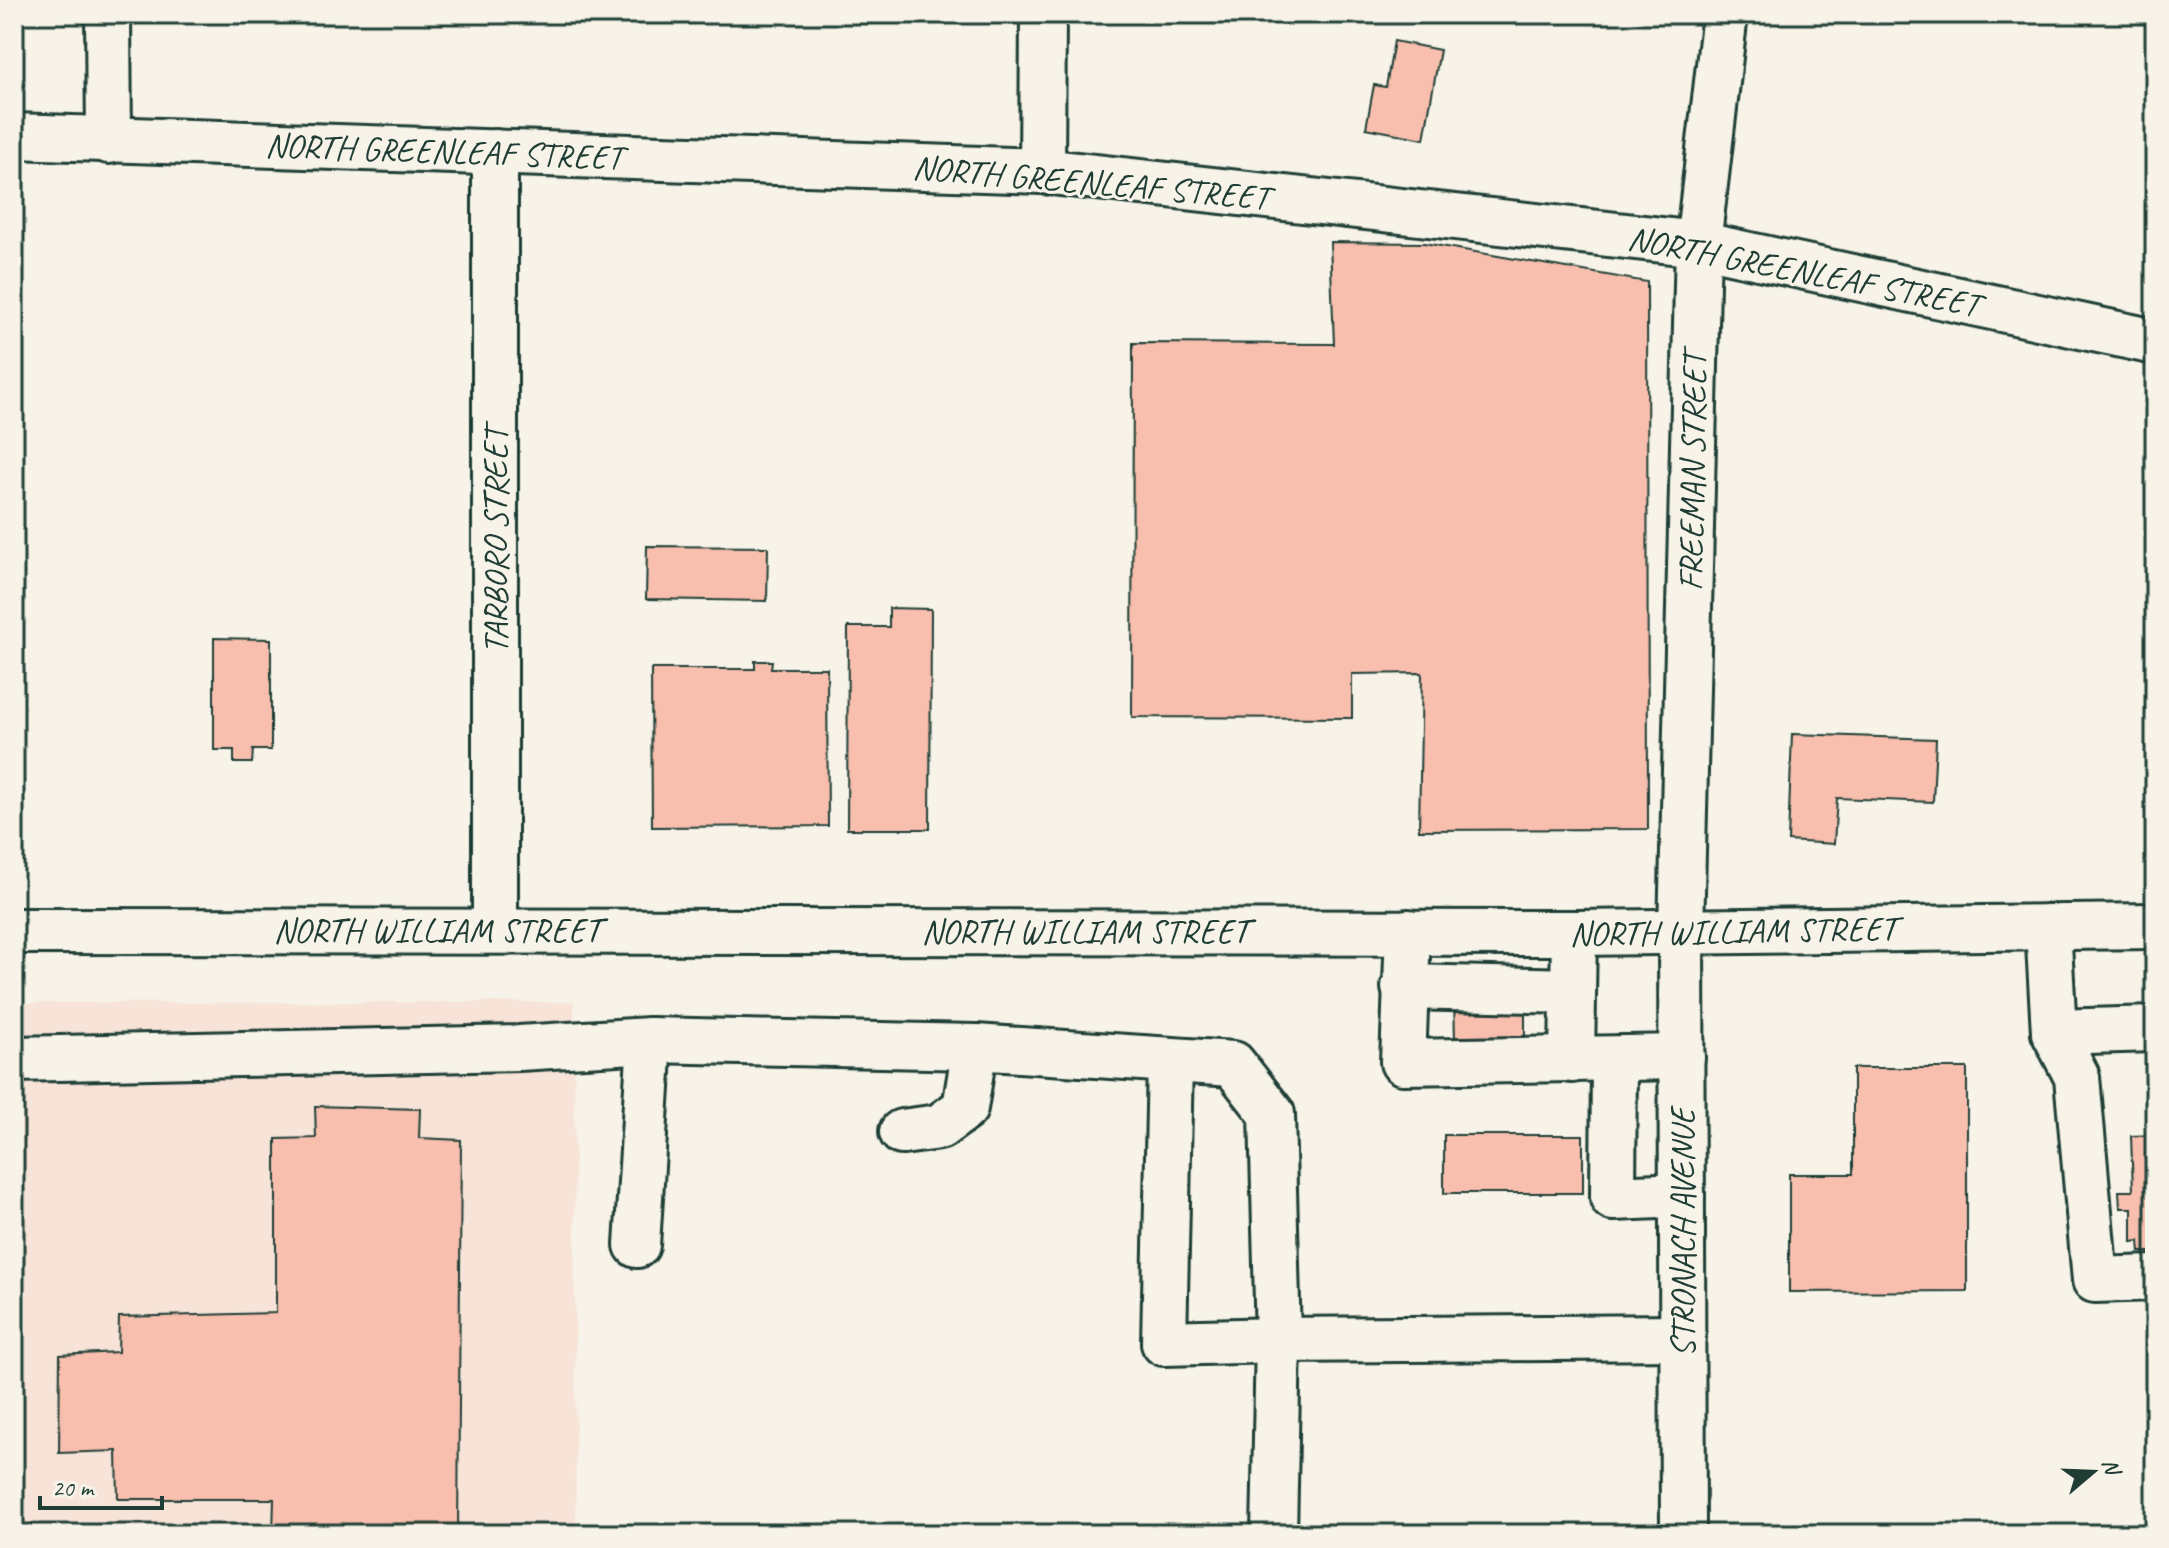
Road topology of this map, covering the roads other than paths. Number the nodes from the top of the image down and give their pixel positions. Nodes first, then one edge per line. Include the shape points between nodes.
1 (108, 14) edge
2 (1043, 14) edge
3 (1725, 14) edge
4 (14, 136) edge
5 (109, 141) junction
6 (495, 152) junction
7 (1042, 171) junction
8 (1698, 244) junction
9 (2155, 342) edge
10 (2155, 926) edge
11 (2048, 927) junction
12 (495, 930) junction
13 (14, 931) edge
14 (1408, 932) junction
15 (1681, 932) junction
16 (1574, 933) junction
17 (1404, 987) junction
18 (1573, 991) junction
19 (2155, 1029) edge
20 (2054, 1032) junction
21 (650, 1040) junction
22 (975, 1047) junction
23 (1682, 1057) junction
24 (14, 1059) edge
25 (1593, 1060) junction
26 (1170, 1061) junction
27 (902, 1132) dead end
28 (1682, 1195) junction
29 (637, 1245) dead end
30 (2137, 1278) edge
31 (1683, 1337) junction
32 (1278, 1340) junction
33 (1274, 1534) edge
34 (1683, 1534) edge

1 - 5 street
2 - 7 street
3 - 8 street, FREEMAN STREET
4 - 5 street, NORTH GREENLEAF STREET
5 - 6 street, NORTH GREENLEAF STREET
6 - 7 street, NORTH GREENLEAF STREET
6 - 12 street, TARBORO STREET
7 - 8 street, NORTH GREENLEAF STREET
8 - 9 street, NORTH GREENLEAF STREET
8 - 15 street, FREEMAN STREET
10 - 11 street, NORTH WILLIAM STREET
11 - 15 street, NORTH WILLIAM STREET
11 - 20 street
12 - 13 street, NORTH WILLIAM STREET
12 - 14 street, NORTH WILLIAM STREET
14 - 16 street, NORTH WILLIAM STREET
14 - 17 street
15 - 16 street, NORTH WILLIAM STREET
15 - 23 street, STRONACH AVENUE
16 - 18 street
17 - 18 street
17 - 25 street via 1403,1062
18 - 25 street
19 - 20 street
20 - 30 street via 2077,1077 2095,1280
21 - 22 street
21 - 24 street via 519,1048
21 - 29 street
22 - 26 street
22 - 27 street via 965,1108 939,1127
23 - 25 street
23 - 28 street, STRONACH AVENUE
25 - 28 street via 1613,1198
26 - 32 street via 1233,1064 1272,1114
26 - 32 street via 1164,1343
28 - 31 street, STRONACH AVENUE
31 - 32 street
31 - 34 street, STRONACH AVENUE
32 - 33 street

